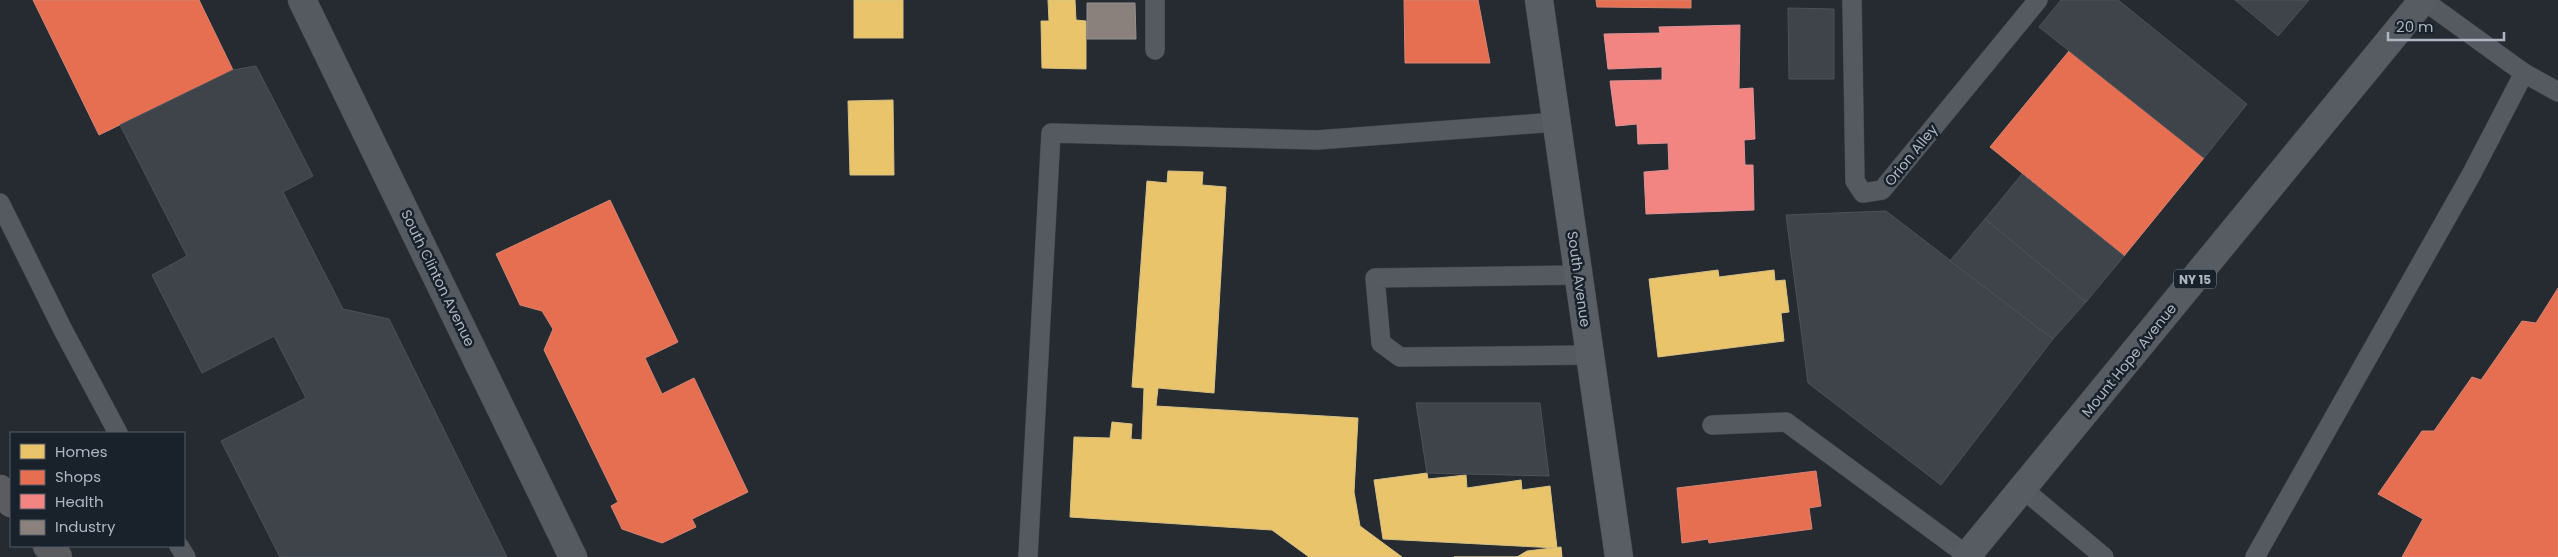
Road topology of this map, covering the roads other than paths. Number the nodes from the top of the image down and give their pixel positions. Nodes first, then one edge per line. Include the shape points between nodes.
1 (302, 0) edge
2 (1155, 0) edge
3 (1539, 0) edge
4 (1852, 0) edge
5 (2038, 0) edge
6 (2423, 0) edge
7 (1155, 50) dead end
8 (2524, 73) junction
9 (2558, 92) edge
10 (1556, 122) junction
11 (0, 203) edge
12 (1578, 275) junction
13 (1590, 355) junction
14 (1712, 425) dead end
15 (117, 432) edge
16 (0, 489) edge
17 (2024, 489) junction
18 (10, 502) edge
19 (48, 547) edge
20 (1967, 556) edge
21 (58, 557) edge
22 (573, 557) edge
23 (1028, 557) edge
24 (1619, 557) edge
25 (2104, 557) edge
26 (2255, 557) edge

1 - 22 street, South Clinton Avenue
2 - 7 lane
3 - 10 main road, South Avenue
4 - 5 lane, Orion Alley via 1854,181 1863,193 1882,190
6 - 8 lane
6 - 17 main road, Mount Hope Avenue / NY 15
8 - 9 lane
8 - 26 lane via 2471,174
10 - 12 main road, South Avenue
10 - 23 lane via 1317,140 1051,133
11 - 15 lane
12 - 13 main road, South Avenue
12 - 13 lane via 1375,278 1381,343 1400,357
13 - 24 main road, South Avenue
14 - 20 lane via 1786,422
16 - 18 highway
17 - 20 main road, Mount Hope Avenue / NY 15
17 - 25 lane
19 - 21 highway

